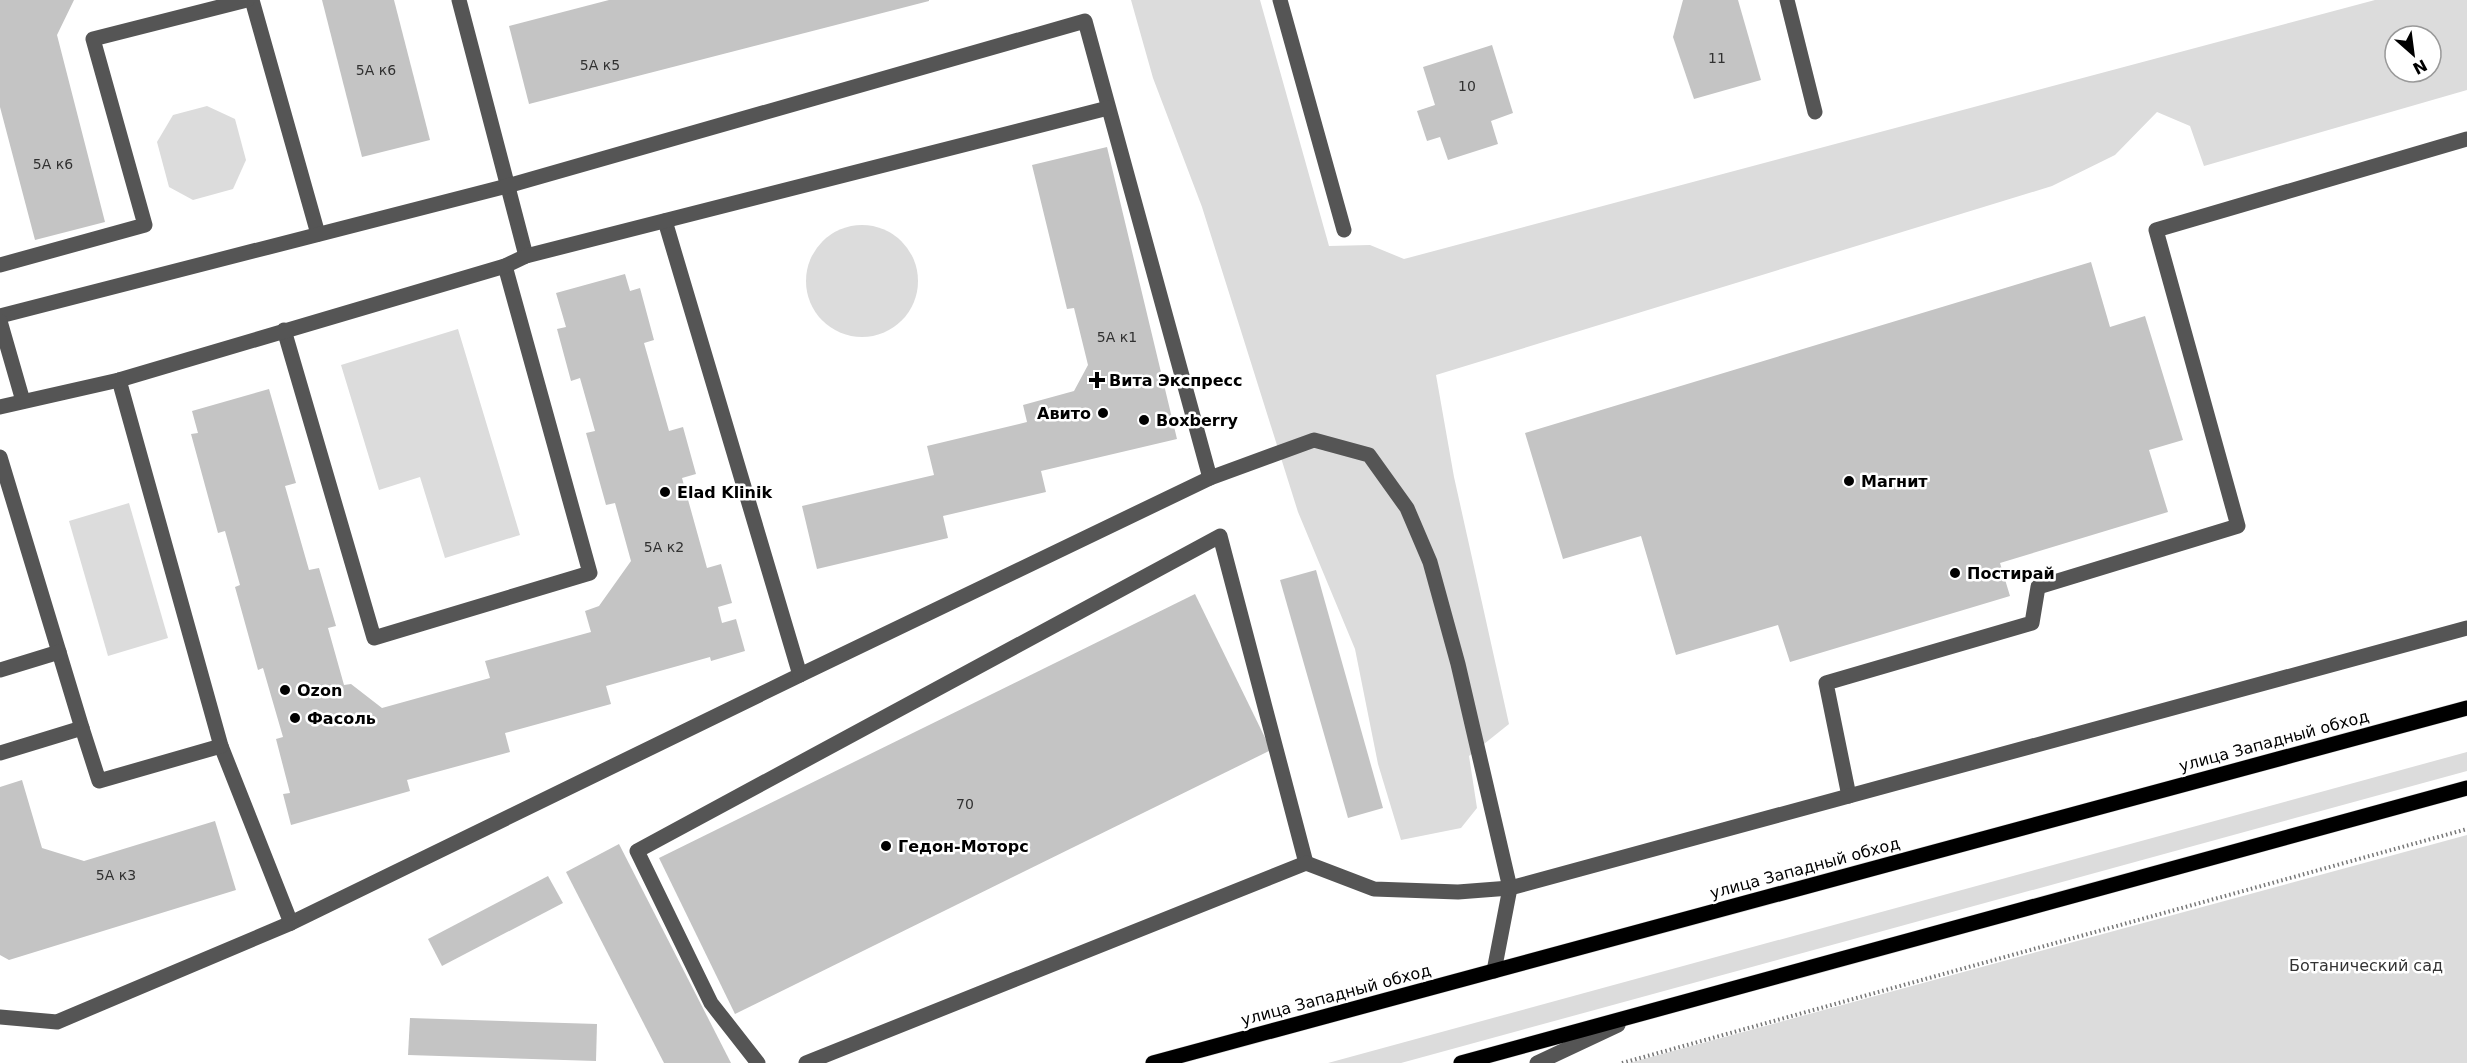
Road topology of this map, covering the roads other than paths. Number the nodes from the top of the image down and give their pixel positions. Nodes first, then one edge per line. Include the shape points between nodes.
1 (247, 0) edge
2 (252, 0) edge
3 (459, 0) edge
4 (1280, 0) edge
5 (1787, 0) edge
6 (1108, 108) junction
7 (1815, 111) dead end
8 (2467, 139) edge
9 (507, 186) junction
10 (665, 221) junction
11 (1344, 230) dead end
12 (318, 234) junction
13 (526, 256) junction
14 (0, 265) edge
15 (505, 266) junction
16 (0, 316) edge
17 (0, 321) edge
18 (284, 330) junction
19 (119, 380) junction
20 (23, 401) junction
21 (0, 407) edge
22 (0, 457) edge
23 (1210, 478) junction
24 (2467, 628) edge
25 (59, 652) junction
26 (0, 670) edge
27 (800, 675) junction
28 (2467, 708) edge
29 (82, 728) junction
30 (221, 747) junction
31 (0, 753) edge
32 (2467, 788) edge
33 (1849, 796) junction
34 (1306, 863) junction
35 (1510, 888) junction
36 (291, 923) junction
37 (1494, 971) junction
38 (1640, 1014) junction
39 (0, 1017) edge
40 (758, 1063) edge
41 (806, 1063) edge
42 (1153, 1063) edge
43 (1461, 1063) edge
44 (1537, 1063) edge

1 - 14 street via 93,39 145,225
2 - 12 street
3 - 9 street
4 - 11 street
5 - 7 street
6 - 9 street via 1085,21
6 - 10 street
6 - 23 street
8 - 33 street via 2156,230 2238,526 2038,587 2032,623 1826,682
9 - 12 street
9 - 13 street
10 - 13 street
10 - 27 street
12 - 16 street
13 - 15 street
15 - 18 street
15 - 18 street via 590,573 374,638
17 - 20 street
18 - 19 street
19 - 20 street
19 - 30 street
20 - 21 street
22 - 25 street
23 - 27 street
23 - 35 street via 1314,440 1369,455 1407,508 1430,561
24 - 33 street
25 - 26 street
25 - 29 street
27 - 36 street
28 - 37 main road, улица Западный обход
29 - 30 street via 99,782
29 - 31 street
30 - 36 street
32 - 38 main road
33 - 35 street
34 - 35 street via 1374,889 1458,892
34 - 40 street via 1220,536 637,851 711,1004
34 - 41 street
35 - 37 street
36 - 39 street via 57,1022
37 - 42 main road, улица Западный обход
38 - 43 main road
38 - 44 street

